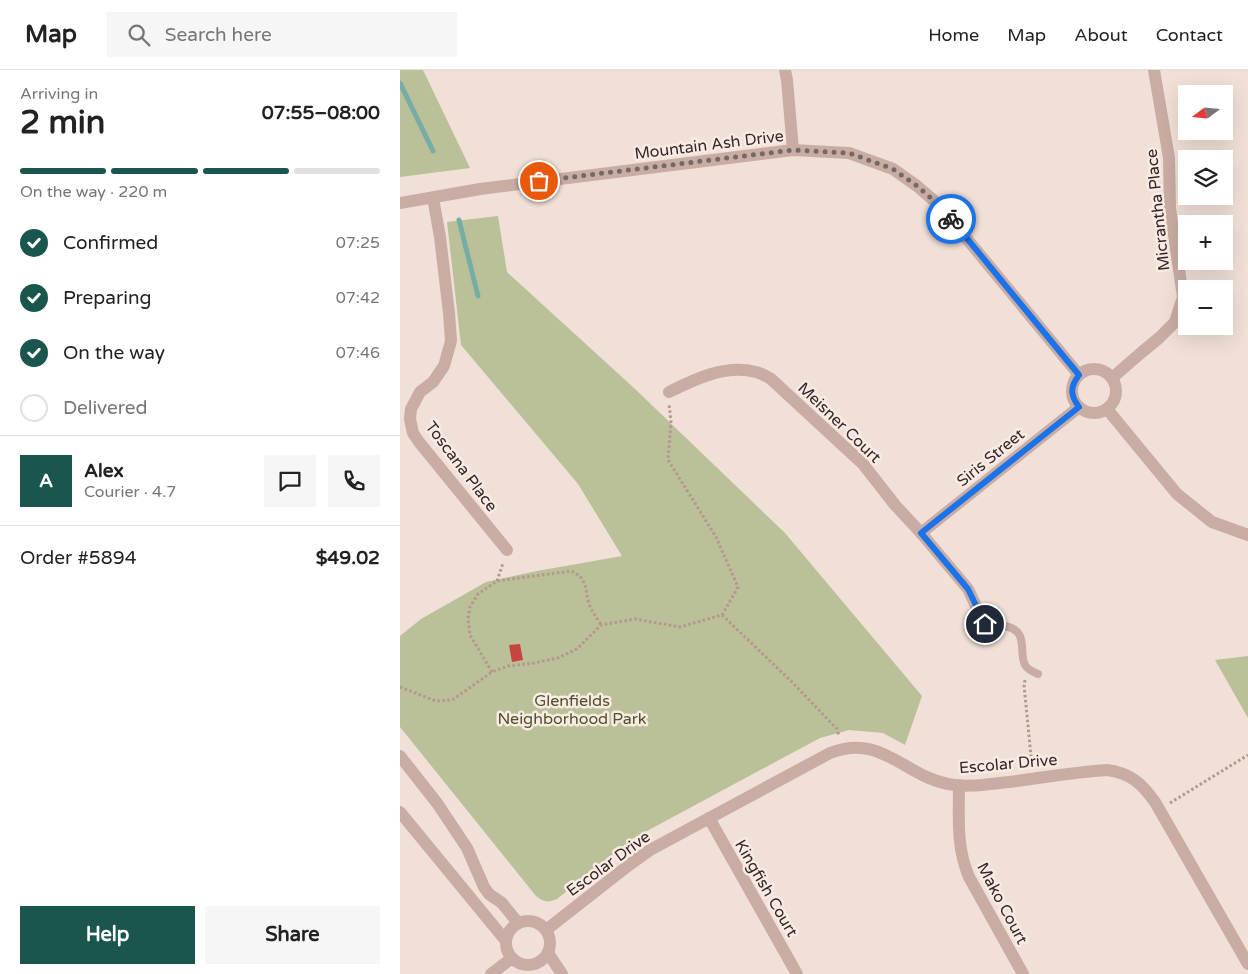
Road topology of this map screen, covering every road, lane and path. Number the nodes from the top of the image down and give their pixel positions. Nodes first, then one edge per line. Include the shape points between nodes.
1 (785, 70) edge
2 (1154, 70) edge
3 (793, 150) junction
4 (433, 198) junction
5 (400, 203) edge
6 (1079, 375) junction
7 (1112, 378) junction
8 (669, 392) joint
9 (1079, 407) junction
10 (1107, 409) junction
11 (921, 533) junction
12 (1248, 535) edge
13 (507, 550) joint
14 (497, 581) junction
15 (722, 615) junction
16 (985, 624) joint
17 (601, 625) junction
18 (492, 672) junction
19 (1038, 674) dead end
20 (1024, 685) dead end
21 (400, 687) edge
22 (843, 748) junction
23 (1248, 755) edge
24 (400, 756) edge
25 (1032, 766) dead end
26 (959, 785) junction
27 (1170, 803) dead end
28 (400, 812) edge
29 (709, 818) junction
30 (518, 923) junction
31 (546, 930) junction
32 (506, 941) junction
33 (548, 952) junction
34 (512, 958) junction
35 (1248, 964) edge
36 (524, 965) junction
37 (492, 974) edge
38 (539, 974) edge
39 (562, 974) edge
40 (797, 974) edge
41 (1024, 974) edge

1 - 3 street
2 - 7 street, Micrantha Place via 1169,158 1170,208 1183,297 1175,322
3 - 4 street, Mountain Ash Drive via 480,189
3 - 6 street, Mountain Ash Drive via 849,153 893,169 917,186 939,205
4 - 5 street, Mountain Ash Drive
4 - 13 street, Toscana Place via 451,341 444,366 433,382 420,392 411,409 410,419 419,442
6 - 7 street via 1096,369
6 - 9 street via 1072,391
7 - 10 street via 1116,395
8 - 11 street, Meisner Court via 702,377 729,370 758,372 771,379 863,464
8 - 15 path via 668,460 716,537 738,587
9 - 10 street via 1093,413
9 - 11 street, Siris Street
10 - 12 street via 1177,494 1212,522
11 - 16 street, Meisner Court via 968,589
13 - 14 path
14 - 17 path via 570,571 577,573 583,580 589,603
14 - 18 path via 478,594 470,607 468,619 470,635
15 - 17 path via 680,627 634,619
15 - 22 path via 836,729
16 - 19 lane via 1014,630 1022,640 1024,663
17 - 18 path via 577,649 558,658 508,666
18 - 21 path via 452,700 436,701
20 - 25 path
22 - 26 street, Escolar Drive via 873,750 926,777
22 - 29 street, Escolar Drive
23 - 27 path
24 - 30 street via 467,848 488,894 502,903
26 - 35 street, Escolar Drive via 984,785 1107,770 1132,778 1155,802
26 - 41 street, Mako Court via 959,844 964,866
28 - 32 street
29 - 31 street, Escolar Drive via 638,858
29 - 40 street, Kingfish Court
30 - 31 street via 536,922
30 - 32 street via 508,933
31 - 33 street via 550,938
32 - 34 street
33 - 36 street via 539,963
33 - 39 street
34 - 36 street
34 - 37 street
36 - 38 street

